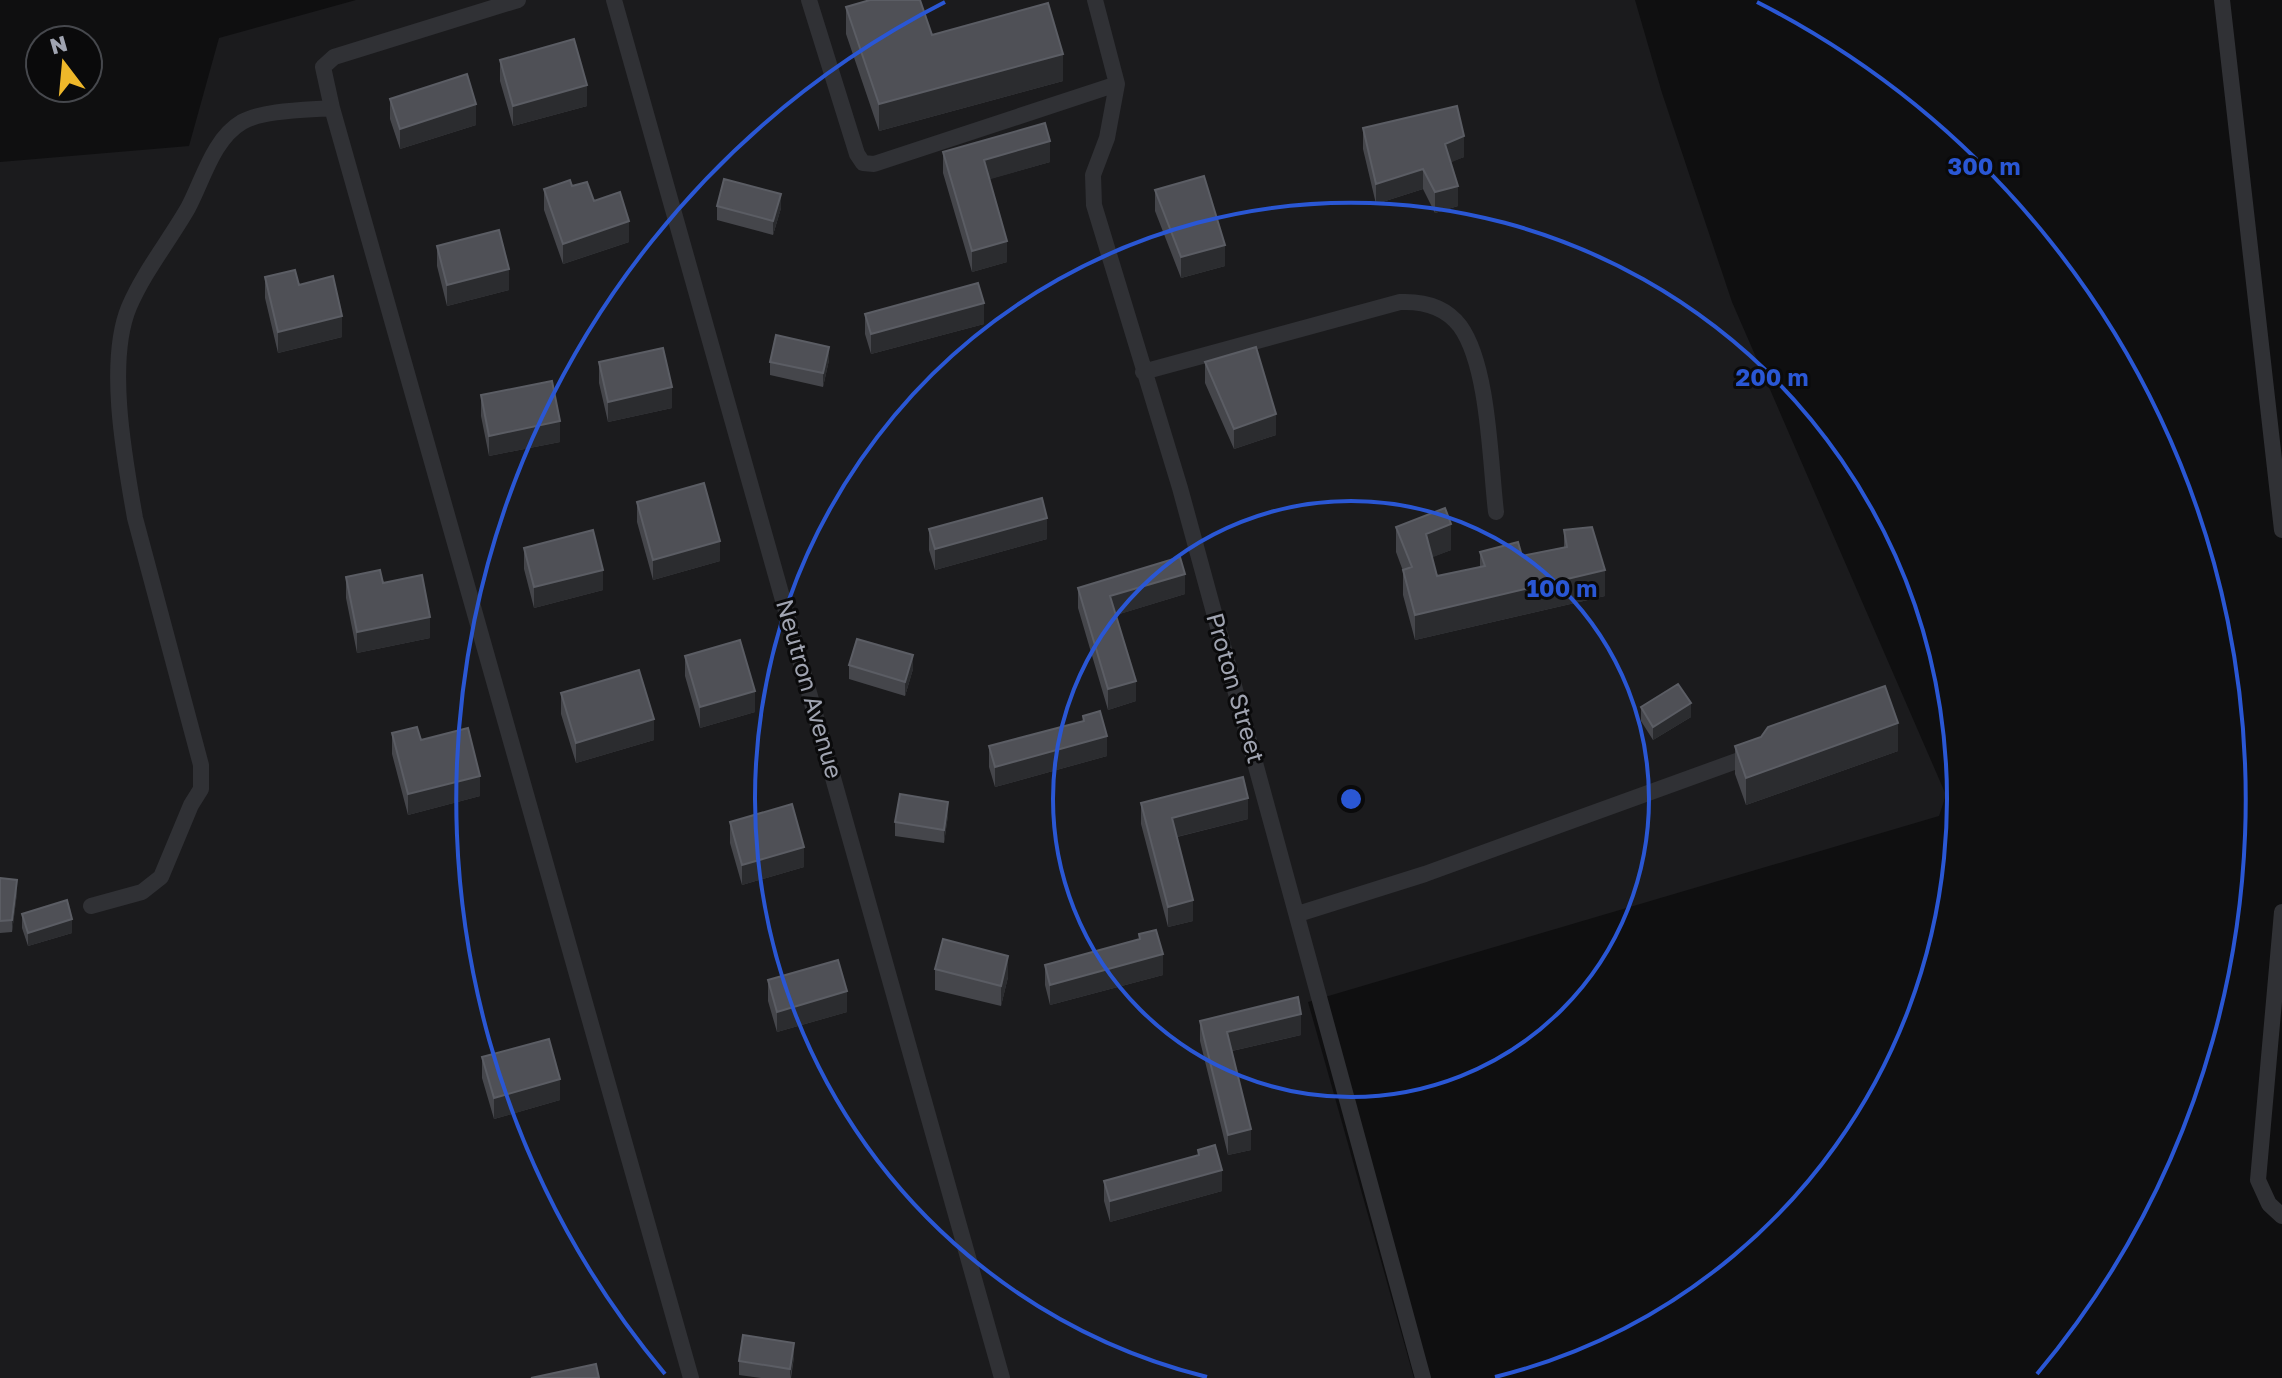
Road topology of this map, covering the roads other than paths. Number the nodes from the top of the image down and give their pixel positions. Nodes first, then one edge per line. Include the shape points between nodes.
1 (518, 0) edge
2 (614, 0) edge
3 (809, 0) edge
4 (1095, 0) edge
5 (2222, 0) edge
6 (1117, 84) junction
7 (332, 108) junction
8 (1143, 372) junction
9 (1496, 512) dead end
10 (2282, 530) edge
11 (1757, 754) edge
12 (91, 906) dead end
13 (2282, 912) edge
14 (1298, 914) junction
15 (2282, 1216) edge
16 (691, 1378) edge
17 (1002, 1378) edge
18 (1423, 1378) edge

1 - 7 street via 327,61 323,67
2 - 17 street, Neutron Avenue
3 - 6 street via 863,163 874,164
4 - 6 street, Proton Street
5 - 10 street
6 - 8 street, Proton Street via 1107,138 1093,175 1094,205
7 - 12 street via 245,120 227,133 129,308 121,336 120,411 135,518 203,779 161,877 142,892
7 - 16 street
8 - 9 street via 1400,302 1432,305 1458,324 1471,350 1481,385
8 - 14 street, Proton Street
11 - 14 street via 1425,874
13 - 15 street via 2258,1180 2269,1204
14 - 18 street, Proton Street

